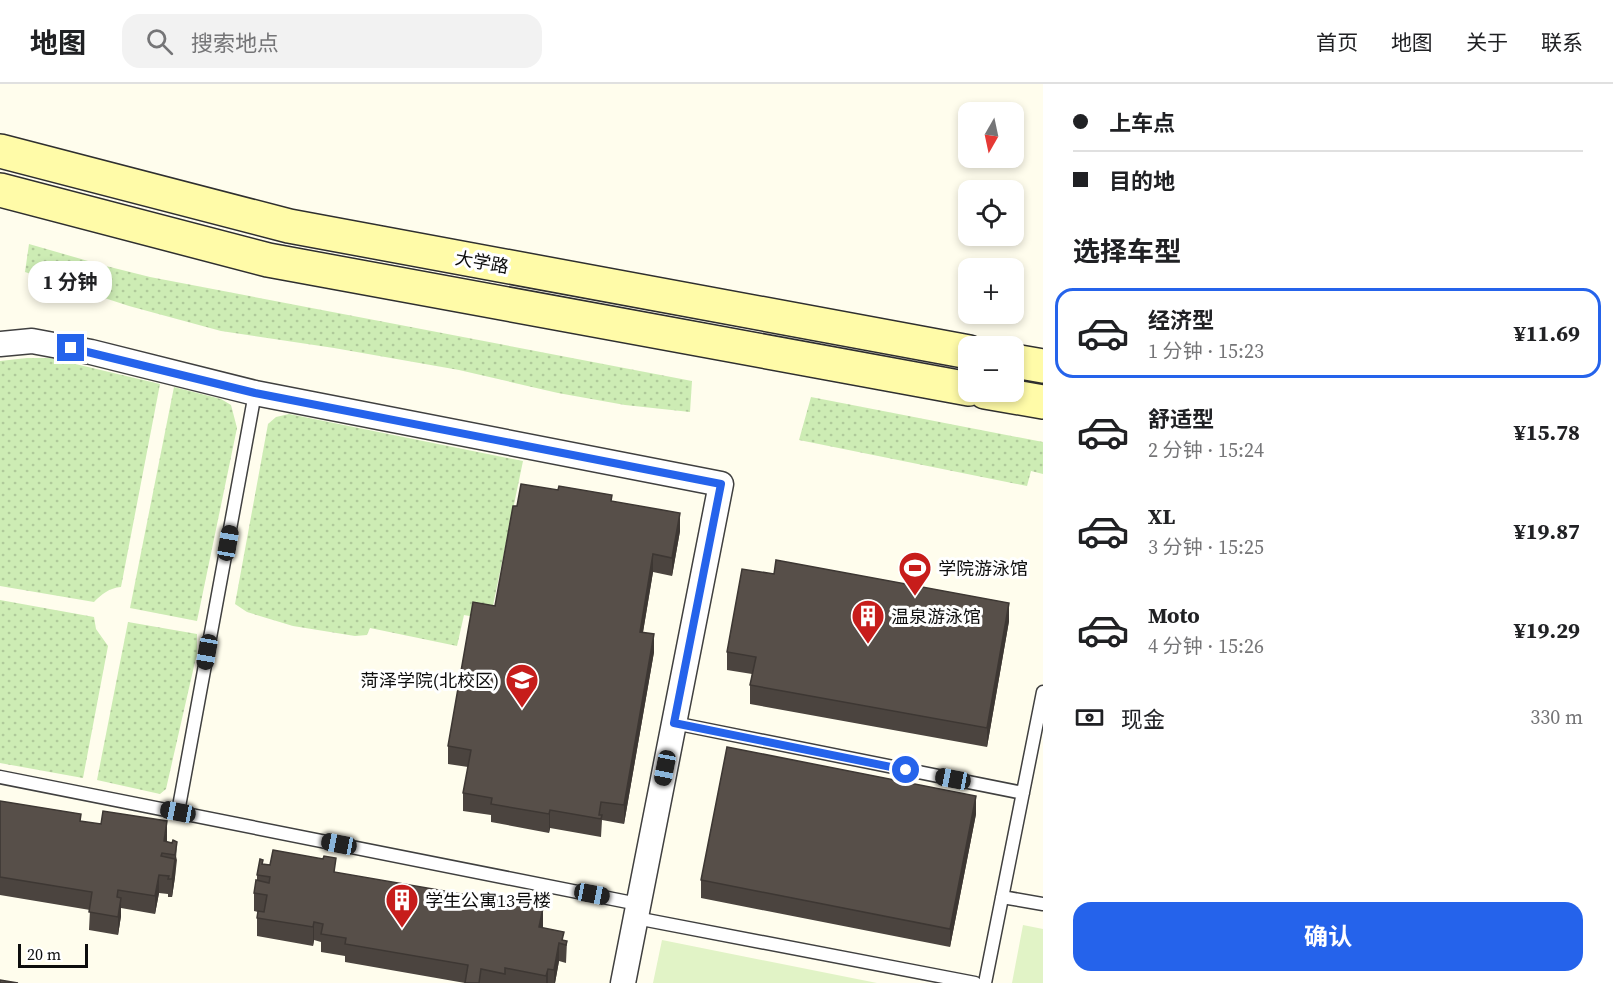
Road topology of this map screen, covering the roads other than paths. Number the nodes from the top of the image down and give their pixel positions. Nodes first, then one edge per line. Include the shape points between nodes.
1 (0, 151) edge
2 (0, 190) edge
3 (0, 344) edge
4 (958, 350) edge
5 (1024, 363) edge
6 (1043, 366) edge
7 (958, 387) edge
8 (255, 393) junction
9 (1024, 399) edge
10 (1043, 402) edge
11 (1043, 692) edge
12 (674, 723) junction
13 (0, 777) edge
14 (1023, 793) junction
15 (178, 812) junction
16 (1002, 897) junction
17 (1043, 904) edge
18 (637, 911) junction
19 (623, 983) edge
20 (975, 983) edge
21 (985, 983) edge

1 - 4 main road, 大学路 via 289,226
2 - 7 main road, 大学路 via 268,260
3 - 8 street via 32,340
5 - 6 main road
8 - 12 street via 721,484
8 - 15 lane
9 - 10 main road
11 - 14 lane
12 - 14 lane
12 - 18 street
13 - 15 lane
14 - 16 lane
15 - 18 lane
16 - 17 lane
16 - 21 lane
18 - 19 street
18 - 20 lane

